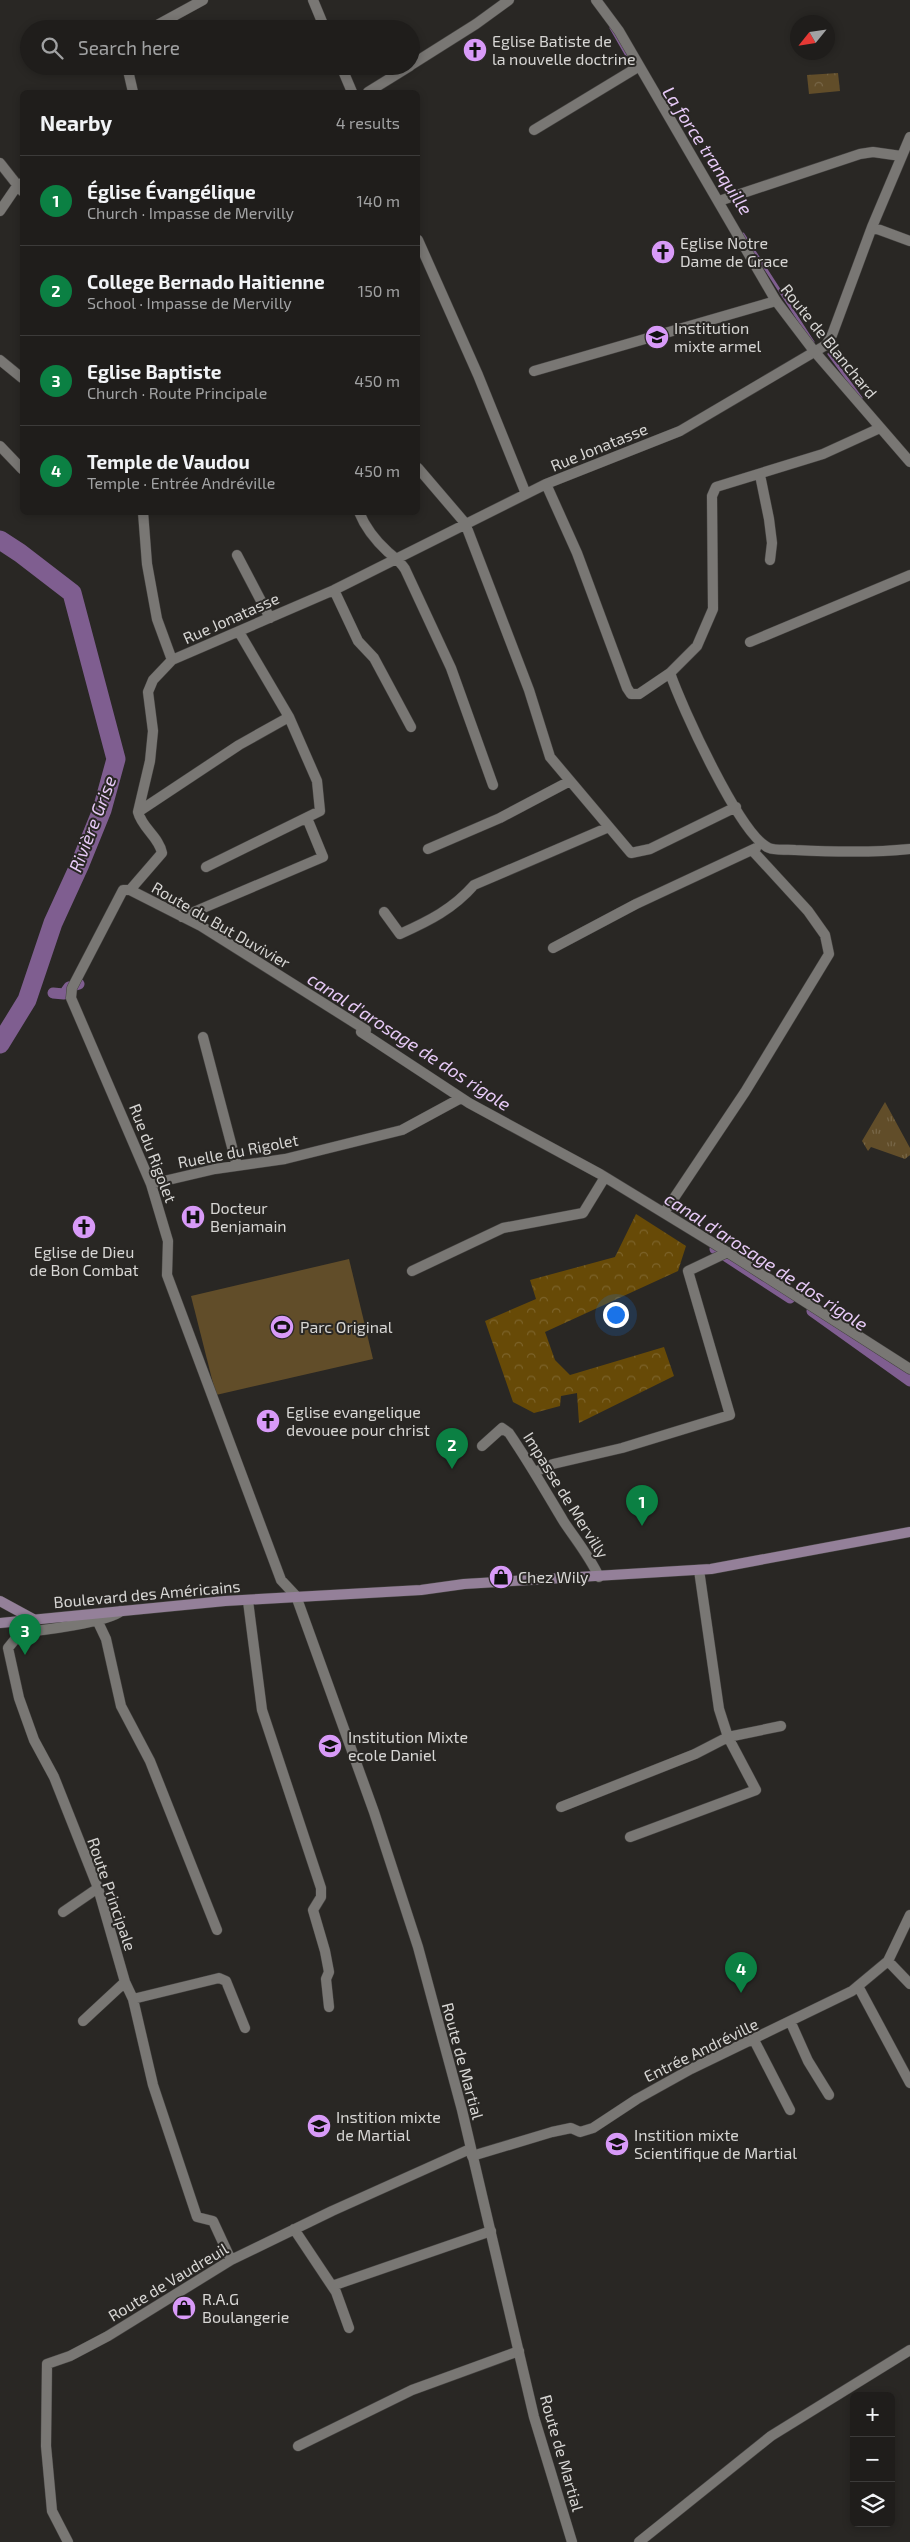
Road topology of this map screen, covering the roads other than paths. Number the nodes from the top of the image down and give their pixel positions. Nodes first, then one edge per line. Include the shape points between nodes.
1 (204, 0) edge
2 (313, 0) edge
3 (509, 0) edge
4 (596, 0) edge
5 (167, 20) edge
6 (321, 20) edge
7 (420, 59) edge
8 (638, 67) junction
9 (129, 75) edge
10 (345, 75) edge
11 (396, 75) edge
12 (133, 90) edge
13 (351, 90) edge
14 (374, 90) edge
15 (534, 130) dead end
16 (910, 137) edge
17 (901, 156) junction
18 (0, 163) edge
19 (20, 186) edge
20 (20, 188) edge
21 (719, 201) junction
22 (0, 211) edge
23 (872, 227) junction
24 (910, 241) edge
25 (420, 245) edge
26 (776, 301) junction
27 (814, 351) junction
28 (0, 360) edge
29 (534, 372) dead end
30 (20, 376) edge
31 (880, 428) junction
32 (0, 446) edge
33 (910, 462) edge
34 (20, 467) edge
35 (420, 470) edge
36 (760, 475) junction
37 (546, 484) junction
38 (526, 494) junction
39 (143, 515) edge
40 (360, 515) edge
41 (464, 523) junction
42 (237, 555) dead end
43 (399, 559) junction
44 (770, 560) dead end
45 (910, 575) edge
46 (334, 590) junction
47 (270, 618) junction
48 (239, 632) junction
49 (750, 642) dead end
50 (172, 660) junction
51 (670, 673) junction
52 (289, 717) junction
53 (411, 727) dead end
54 (570, 780) junction
55 (493, 785) dead end
56 (736, 807) junction
57 (138, 812) junction
58 (307, 818) junction
59 (609, 827) junction
60 (764, 844) junction
61 (428, 849) dead end
62 (910, 849) edge
63 (752, 850) junction
64 (206, 867) dead end
65 (130, 890) junction
66 (120, 894) joint
67 (384, 912) dead end
68 (182, 917) junction
69 (553, 948) dead end
70 (203, 1037) dead end
71 (461, 1098) junction
72 (238, 1166) junction
73 (605, 1177) junction
74 (151, 1184) junction
75 (664, 1213) junction
76 (728, 1252) junction
77 (412, 1271) dead end
78 (910, 1369) edge
79 (482, 1446) dead end
80 (535, 1472) junction
81 (910, 1532) edge
82 (699, 1570) junction
83 (599, 1578) junction
84 (296, 1596) junction
85 (0, 1601) edge
86 (248, 1601) junction
87 (121, 1610) junction
88 (34, 1619) junction
89 (97, 1620) junction
90 (0, 1623) edge
91 (781, 1726) dead end
92 (728, 1737) junction
93 (561, 1807) dead end
94 (630, 1837) dead end
95 (98, 1888) junction
96 (64, 1912) dead end
97 (910, 1915) edge
98 (217, 1930) dead end
99 (888, 1961) junction
100 (125, 1982) junction
101 (910, 1984) edge
102 (858, 1986) junction
103 (133, 1999) junction
104 (329, 2007) dead end
105 (83, 2021) dead end
106 (791, 2023) junction
107 (245, 2028) dead end
108 (754, 2040) junction
109 (910, 2083) edge
110 (829, 2095) dead end
111 (790, 2110) dead end
112 (471, 2152) junction
113 (294, 2229) junction
114 (491, 2231) junction
115 (231, 2260) junction
116 (332, 2286) junction
117 (349, 2328) dead end
118 (910, 2350) edge
119 (519, 2351) junction
120 (298, 2446) dead end
121 (68, 2542) edge
122 (572, 2542) edge
123 (639, 2542) edge

1 - 5 street
2 - 6 street
3 - 7 street
4 - 8 street, Route de Blanchard via 619,31
8 - 15 street
8 - 21 street, Route de Blanchard
9 - 12 street
10 - 13 street
11 - 14 street
16 - 17 street, Rue Jonatasse
17 - 21 street via 874,152 860,154
17 - 23 street, Rue Jonatasse
18 - 19 street
20 - 22 street
21 - 26 street, Route de Blanchard
23 - 24 street
23 - 27 street, Rue Jonatasse via 832,335 826,345
25 - 38 street
26 - 27 street, Route de Blanchard
26 - 29 street
27 - 31 street, Route de Blanchard
27 - 37 street, Rue Jonatasse via 680,430
28 - 30 street
31 - 33 street, Route de Blanchard
31 - 36 street via 823,454
32 - 34 street
35 - 41 street
36 - 44 street via 771,528
36 - 51 street via 716,487 713,491 714,609 697,646
37 - 38 street, Rue Jonatasse
37 - 51 street via 577,553 627,688 631,694 639,694
38 - 41 street, Rue Jonatasse
39 - 50 street via 146,564 157,619
40 - 43 street via 381,544
41 - 43 street, Rue Jonatasse
41 - 54 street via 529,690 550,757
42 - 47 street
43 - 46 street, Rue Jonatasse
43 - 55 street via 451,668
45 - 49 street
46 - 47 street, Rue Jonatasse
46 - 53 street via 358,641 374,658
47 - 48 street, Rue Jonatasse
48 - 50 street, Rue Jonatasse
48 - 52 street
50 - 57 street via 153,680 148,692 153,730 150,761
51 - 56 street via 713,770
52 - 57 street via 239,745
52 - 58 street via 317,781 320,812
54 - 59 street
54 - 61 street via 500,818
56 - 59 street via 650,849 631,853
56 - 60 street via 751,831
57 - 65 street via 162,853
58 - 64 street
58 - 68 street via 323,857
59 - 67 street via 474,885 461,900 438,917 400,934
60 - 62 street via 769,848 843,853
60 - 63 street
63 - 69 street via 636,904
63 - 75 street via 808,911 825,935 829,954 745,1092
65 - 66 street, Route du But Duvivier via 123,890
65 - 68 street, Route du But Duvivier
66 - 74 street, Rue du Rigolet via 72,988 71,998
68 - 71 street, Route du But Duvivier via 366,1030 361,1032
70 - 72 street
71 - 72 street, Ruelle du Rigolet via 402,1130
71 - 73 street, Route du But Duvivier
72 - 74 street, Ruelle du Rigolet
73 - 75 street, Route du But Duvivier
73 - 77 street via 583,1213 503,1228
74 - 84 street, Rue du Rigolet via 168,1241 167,1275 282,1580
75 - 76 street, Route du But Duvivier
76 - 78 street, Route du But Duvivier
76 - 80 street via 688,1271 730,1415 622,1448 553,1464
79 - 80 street, Impasse de Mervilly via 502,1428 509,1433
80 - 83 street, Impasse de Mervilly
81 - 82 main road, Boulevard des Américains
82 - 83 main road, Boulevard des Américains
82 - 92 street via 719,1709
83 - 84 main road, Boulevard des Américains
84 - 86 main road, Boulevard des Américains
84 - 112 street, Route de Martial via 374,1812 418,1947
85 - 88 main road
86 - 87 main road, Boulevard des Américains
86 - 104 street via 262,1710 321,1888 321,1897 312,1910 329,1972 326,1979
87 - 88 main road, Boulevard des Américains
87 - 89 street, Route Principale via 116,1616
88 - 90 main road, Boulevard des Américains
89 - 95 street, Route Principale via 21,1632 8,1648 27,1721 54,1777
89 - 98 street via 106,1639 112,1675 122,1706 150,1761
91 - 92 street
92 - 93 street via 695,1754
92 - 94 street via 756,1790
95 - 96 street
95 - 100 street, Route Principale
97 - 99 street, Entrée Andréville
99 - 101 street
99 - 102 street, Entrée Andréville
100 - 103 street, Route Principale
100 - 105 street
102 - 106 street, Entrée Andréville
102 - 109 street
103 - 107 street via 219,1978 226,1981
103 - 115 street, Route Principale via 153,2086 197,2216 213,2221
106 - 108 street, Entrée Andréville
106 - 110 street via 808,2061
108 - 111 street
108 - 112 street, Entrée Andréville via 691,2069 593,2128 580,2132 571,2128
112 - 113 street, Route de Vaudreuil
112 - 114 street, Route de Martial
113 - 115 street, Route de Vaudreuil
113 - 116 street
114 - 116 street
114 - 119 street, Route de Martial
115 - 121 street, Route de Vaudreuil via 108,2336 47,2364 46,2446 52,2511
116 - 117 street
118 - 123 street via 771,2436
119 - 120 street via 412,2390
119 - 122 street, Route de Martial via 534,2417

